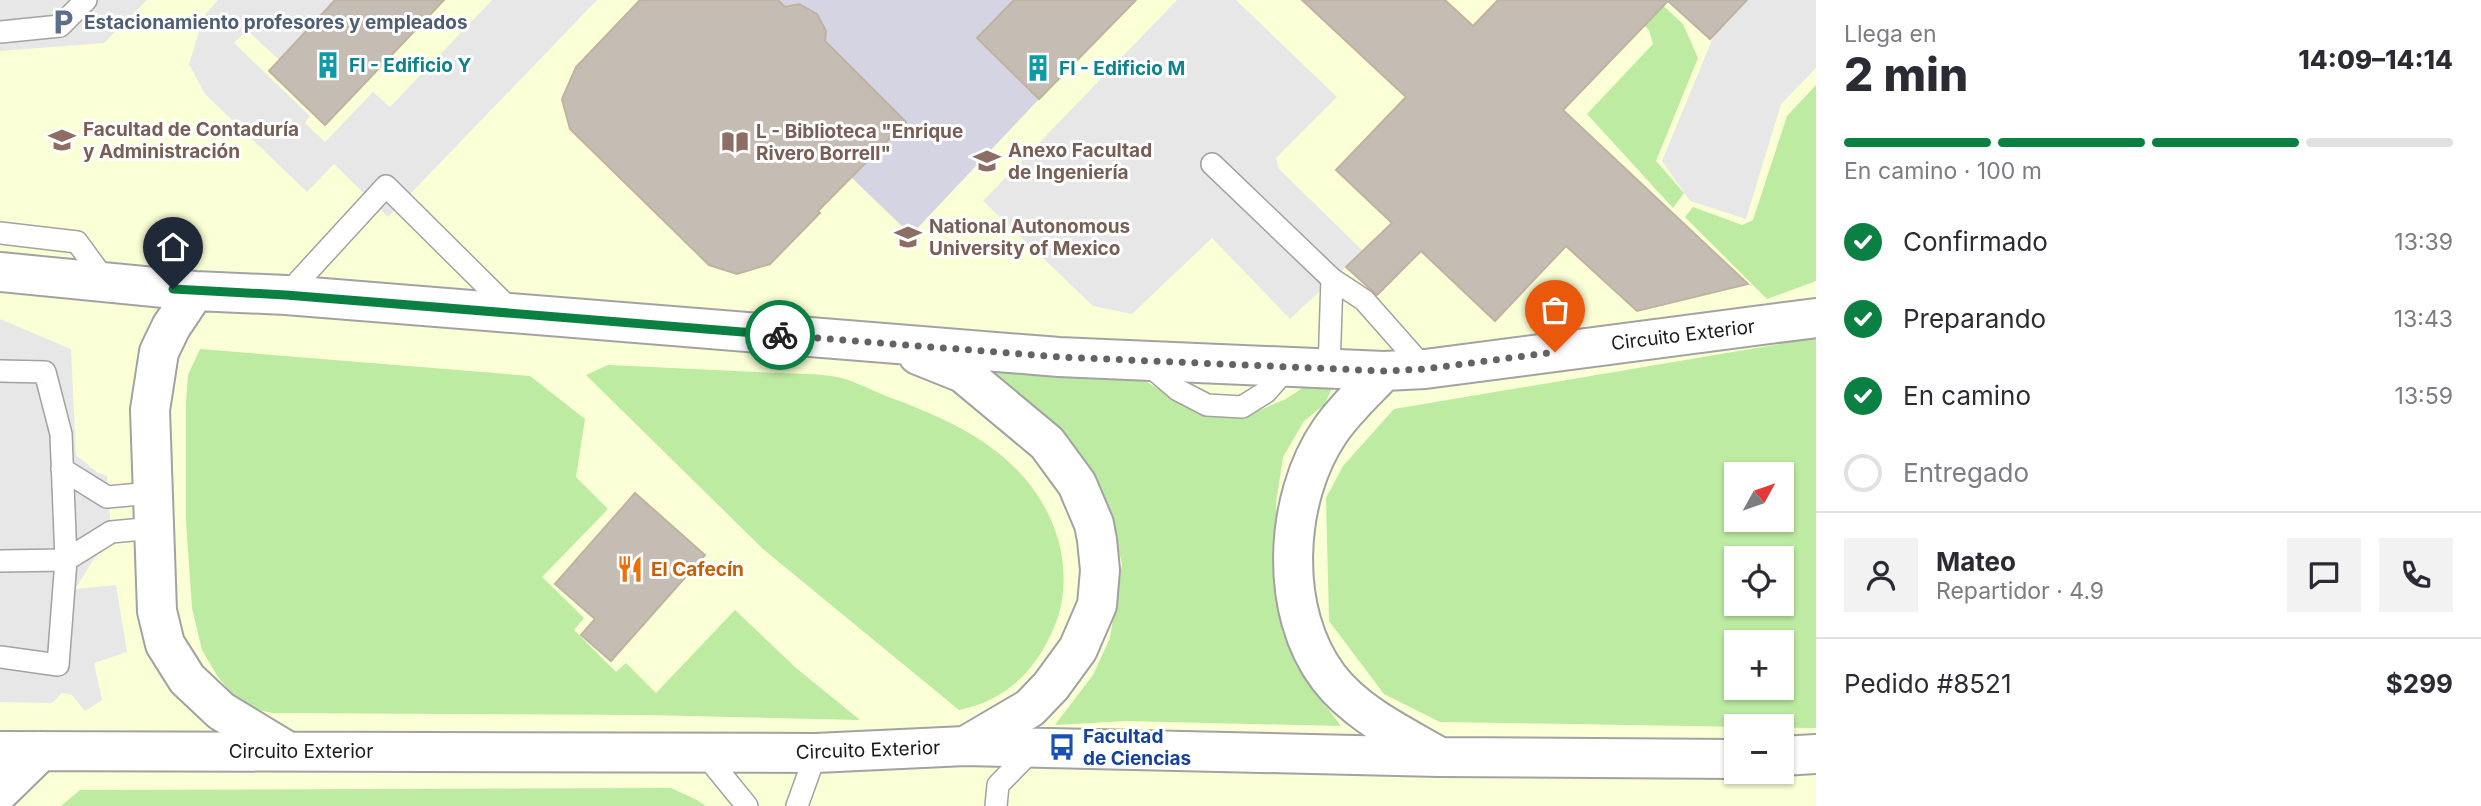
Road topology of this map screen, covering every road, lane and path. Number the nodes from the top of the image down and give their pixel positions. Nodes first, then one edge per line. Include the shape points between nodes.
1 (86, 0) edge
2 (0, 32) edge
3 (1212, 164) dead end
4 (0, 233) edge
5 (0, 272) edge
6 (1332, 279) junction
7 (107, 283) junction
8 (195, 291) junction
9 (286, 295) junction
10 (514, 314) junction
11 (1816, 318) edge
12 (890, 344) junction
13 (1329, 369) junction
14 (1425, 369) junction
15 (0, 371) edge
16 (1384, 371) junction
17 (62, 469) junction
18 (153, 511) junction
19 (66, 559) junction
20 (0, 561) edge
21 (0, 657) edge
22 (965, 746) junction
23 (1035, 747) junction
24 (0, 751) edge
25 (41, 751) junction
26 (287, 751) junction
27 (703, 752) junction
28 (816, 753) junction
29 (1816, 754) edge
30 (1794, 755) edge
31 (1439, 757) junction
32 (1724, 759) edge
33 (0, 791) edge
34 (747, 806) edge
35 (797, 806) edge
36 (996, 806) edge

1 - 2 lane via 60,26
3 - 6 lane
4 - 7 lane via 77,242
5 - 7 street, Circuito Exterior
6 - 13 lane
6 - 14 lane via 1364,300
7 - 8 street, Circuito Exterior
8 - 9 street, Circuito Exterior
8 - 18 street via 159,352 150,410
9 - 10 street, Circuito Exterior
9 - 10 lane via 386,186
10 - 12 street, Circuito Exterior
11 - 14 street, Circuito Exterior
12 - 13 street, Circuito Exterior
12 - 22 street via 963,373 1047,443 1077,484 1094,524 1099,592 1095,614 1078,649 1030,708
13 - 16 street, Circuito Exterior
14 - 16 street, Circuito Exterior
15 - 17 lane via 45,372 61,434
16 - 31 street via 1330,430 1304,478 1294,531 1295,593 1305,636 1329,678 1362,711
17 - 18 lane via 107,497
17 - 19 lane
18 - 19 lane
18 - 26 street via 157,611 165,645 187,679 221,710
19 - 20 lane
19 - 21 lane via 58,665
22 - 23 street, Circuito Exterior
22 - 28 street, Circuito Exterior
23 - 31 street, Circuito Exterior
23 - 36 lane via 998,785
24 - 25 street, Circuito Exterior
25 - 26 street, Circuito Exterior
25 - 33 street
26 - 27 street, Circuito Exterior
27 - 28 street, Circuito Exterior
27 - 34 lane
28 - 35 lane
29 - 30 street
31 - 32 street, Circuito Exterior

